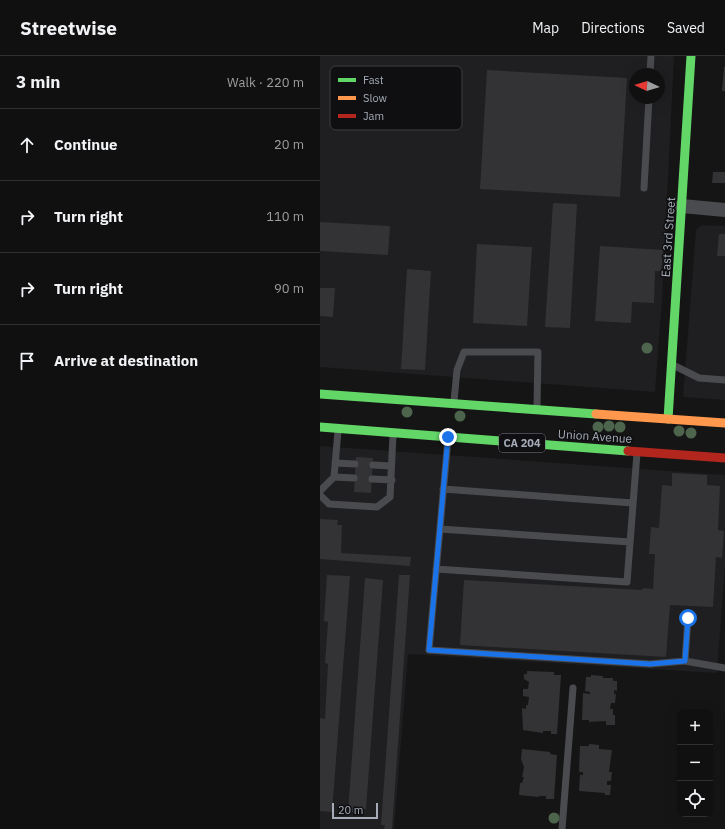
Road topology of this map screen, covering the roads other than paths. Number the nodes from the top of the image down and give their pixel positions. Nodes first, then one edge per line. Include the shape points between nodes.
1 (651, 56) edge
2 (692, 56) edge
3 (650, 68) edge
4 (649, 104) edge
5 (644, 188) dead end
6 (682, 206) junction
7 (725, 210) edge
8 (671, 364) junction
9 (725, 380) edge
10 (320, 394) edge
11 (454, 403) junction
12 (537, 409) junction
13 (668, 419) junction
14 (725, 423) edge
15 (320, 427) edge
16 (338, 429) junction
17 (393, 433) junction
18 (448, 437) junction
19 (637, 451) junction
20 (725, 458) edge
21 (335, 463) junction
22 (355, 464) dead end
23 (373, 465) dead end
24 (390, 466) junction
25 (334, 477) junction
26 (354, 478) dead end
27 (372, 479) dead end
28 (392, 480) junction
29 (443, 489) junction
30 (320, 491) edge
31 (320, 495) edge
32 (633, 503) junction
33 (440, 529) junction
34 (630, 542) junction
35 (436, 569) junction
36 (688, 618) dead end
37 (685, 661) junction
38 (725, 668) edge
39 (573, 688) dead end
40 (562, 829) edge

1 - 3 lane
2 - 6 main road, East 3rd Street
4 - 5 lane
6 - 7 street
6 - 8 main road, East 3rd Street
8 - 9 lane via 699,378
8 - 13 main road, East 3rd Street
10 - 11 main road, Union Avenue
11 - 12 main road, Union Avenue
11 - 12 lane via 457,370 464,352 528,351 538,352
12 - 13 main road, Union Avenue
13 - 14 main road, Union Avenue
15 - 16 main road, Union Avenue / CA 204
16 - 17 main road, Union Avenue / CA 204
16 - 21 lane
17 - 18 main road, Union Avenue / CA 204
17 - 24 lane
18 - 19 main road, Union Avenue / CA 204
18 - 29 lane
19 - 20 main road, Union Avenue / CA 204
19 - 32 lane
21 - 22 lane
21 - 25 lane
23 - 24 lane
24 - 28 lane
25 - 26 lane
25 - 30 lane
27 - 28 lane
28 - 31 lane via 390,497 377,507 329,504
29 - 32 lane
29 - 33 lane
32 - 34 lane
33 - 34 lane
33 - 35 lane
34 - 35 lane via 627,582
35 - 37 lane via 429,650 650,664
36 - 37 lane
37 - 38 lane
39 - 40 lane

